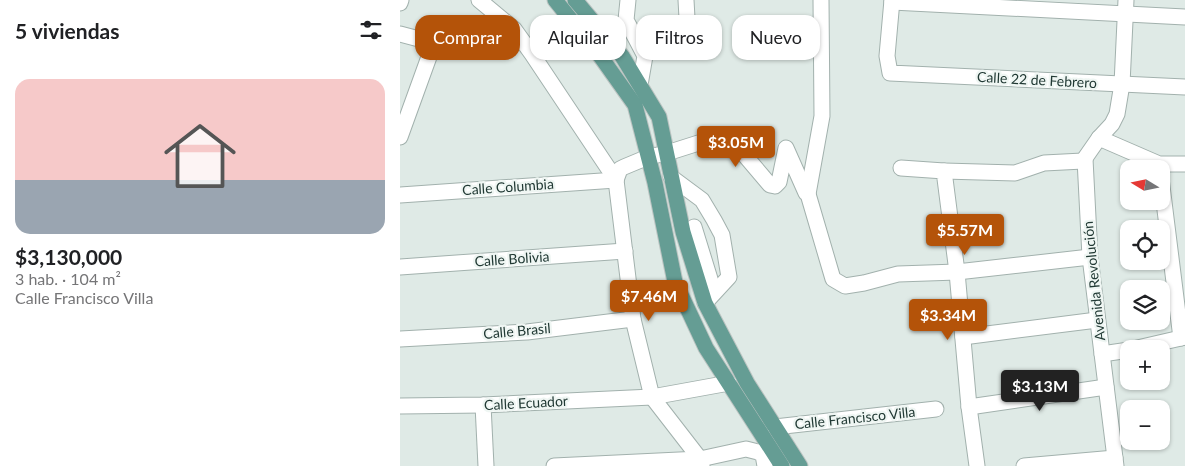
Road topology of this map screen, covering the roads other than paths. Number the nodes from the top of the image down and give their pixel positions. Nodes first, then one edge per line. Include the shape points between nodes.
1 (479, 0) edge
2 (554, 0) edge
3 (575, 0) edge
4 (628, 0) edge
5 (686, 0) edge
6 (821, 0) edge
7 (892, 1) edge
8 (1125, 7) edge
9 (687, 15) edge
10 (1185, 17) edge
11 (400, 34) edge
12 (1122, 84) junction
13 (640, 85) junction
14 (1185, 87) edge
15 (400, 137) edge
16 (1099, 138) junction
17 (667, 153) junction
18 (648, 157) junction
19 (1141, 160) edge
20 (1083, 161) junction
21 (1185, 164) edge
22 (901, 168) dead end
23 (1170, 168) edge
24 (944, 171) junction
25 (671, 177) junction
26 (616, 180) junction
27 (808, 194) junction
28 (400, 195) edge
29 (1165, 210) edge
30 (714, 220) junction
31 (688, 230) junction
32 (624, 251) junction
33 (1090, 257) junction
34 (400, 266) edge
35 (957, 272) junction
36 (710, 297) junction
37 (633, 319) junction
38 (1097, 320) junction
39 (963, 337) junction
40 (1183, 338) edge
41 (400, 339) edge
42 (1170, 341) edge
43 (1120, 351) edge
44 (1102, 354) junction
45 (729, 383) junction
46 (1106, 387) junction
47 (652, 397) junction
48 (483, 405) junction
49 (400, 406) edge
50 (969, 407) junction
51 (936, 410) dead end
52 (774, 427) junction
53 (766, 458) edge
54 (701, 462) edge
55 (1115, 462) edge
56 (486, 466) edge
57 (554, 466) edge
58 (782, 466) edge
59 (800, 466) edge
60 (977, 466) edge
61 (1024, 466) edge

1 - 26 street via 514,29
2 - 18 main road via 598,53 634,105
3 - 13 main road via 622,56
4 - 13 street via 626,20 645,56
5 - 9 street
6 - 27 street via 822,116
7 - 8 street
7 - 12 street, Calle 22 de Febrero via 887,56 890,73
8 - 10 street
8 - 12 street
11 - 15 street via 434,43
12 - 14 street, Calle 22 de Febrero
12 - 16 street via 1117,114
13 - 17 main road via 660,117
16 - 19 street
16 - 20 street
17 - 18 street
17 - 25 main road
17 - 27 street via 711,139 724,140 736,145 774,186 779,182 786,148
18 - 26 street via 620,169
18 - 45 main road via 675,282 706,348
20 - 24 street via 1044,164 1015,173
20 - 33 street, Avenida Revolución via 1085,159
21 - 23 street
22 - 24 street
24 - 35 street
25 - 30 street via 702,200
25 - 31 main road
26 - 28 street, Calle Columbia
26 - 32 street
27 - 35 street via 833,279 845,286 898,274
29 - 40 street
30 - 31 street
30 - 36 street via 722,235 729,277
31 - 36 main road
32 - 34 street, Calle Bolivia
32 - 37 street
33 - 35 street
33 - 38 street, Avenida Revolución
35 - 39 street
36 - 52 main road via 748,383
37 - 41 street, Calle Brasil via 527,332
37 - 47 street
38 - 39 street
38 - 44 street, Avenida Revolución
39 - 50 street
40 - 42 street
43 - 44 street
44 - 46 street, Avenida Revolución
45 - 47 street, Calle Ecuador
45 - 53 main road
46 - 50 street
46 - 55 street, Avenida Revolución
47 - 48 street, Calle Ecuador
47 - 54 street
48 - 49 street, Calle Ecuador
48 - 56 street
50 - 60 street
51 - 52 street, Calle Francisco Villa
52 - 59 main road
53 - 54 street via 746,448
53 - 58 main road
54 - 57 street
55 - 61 street

